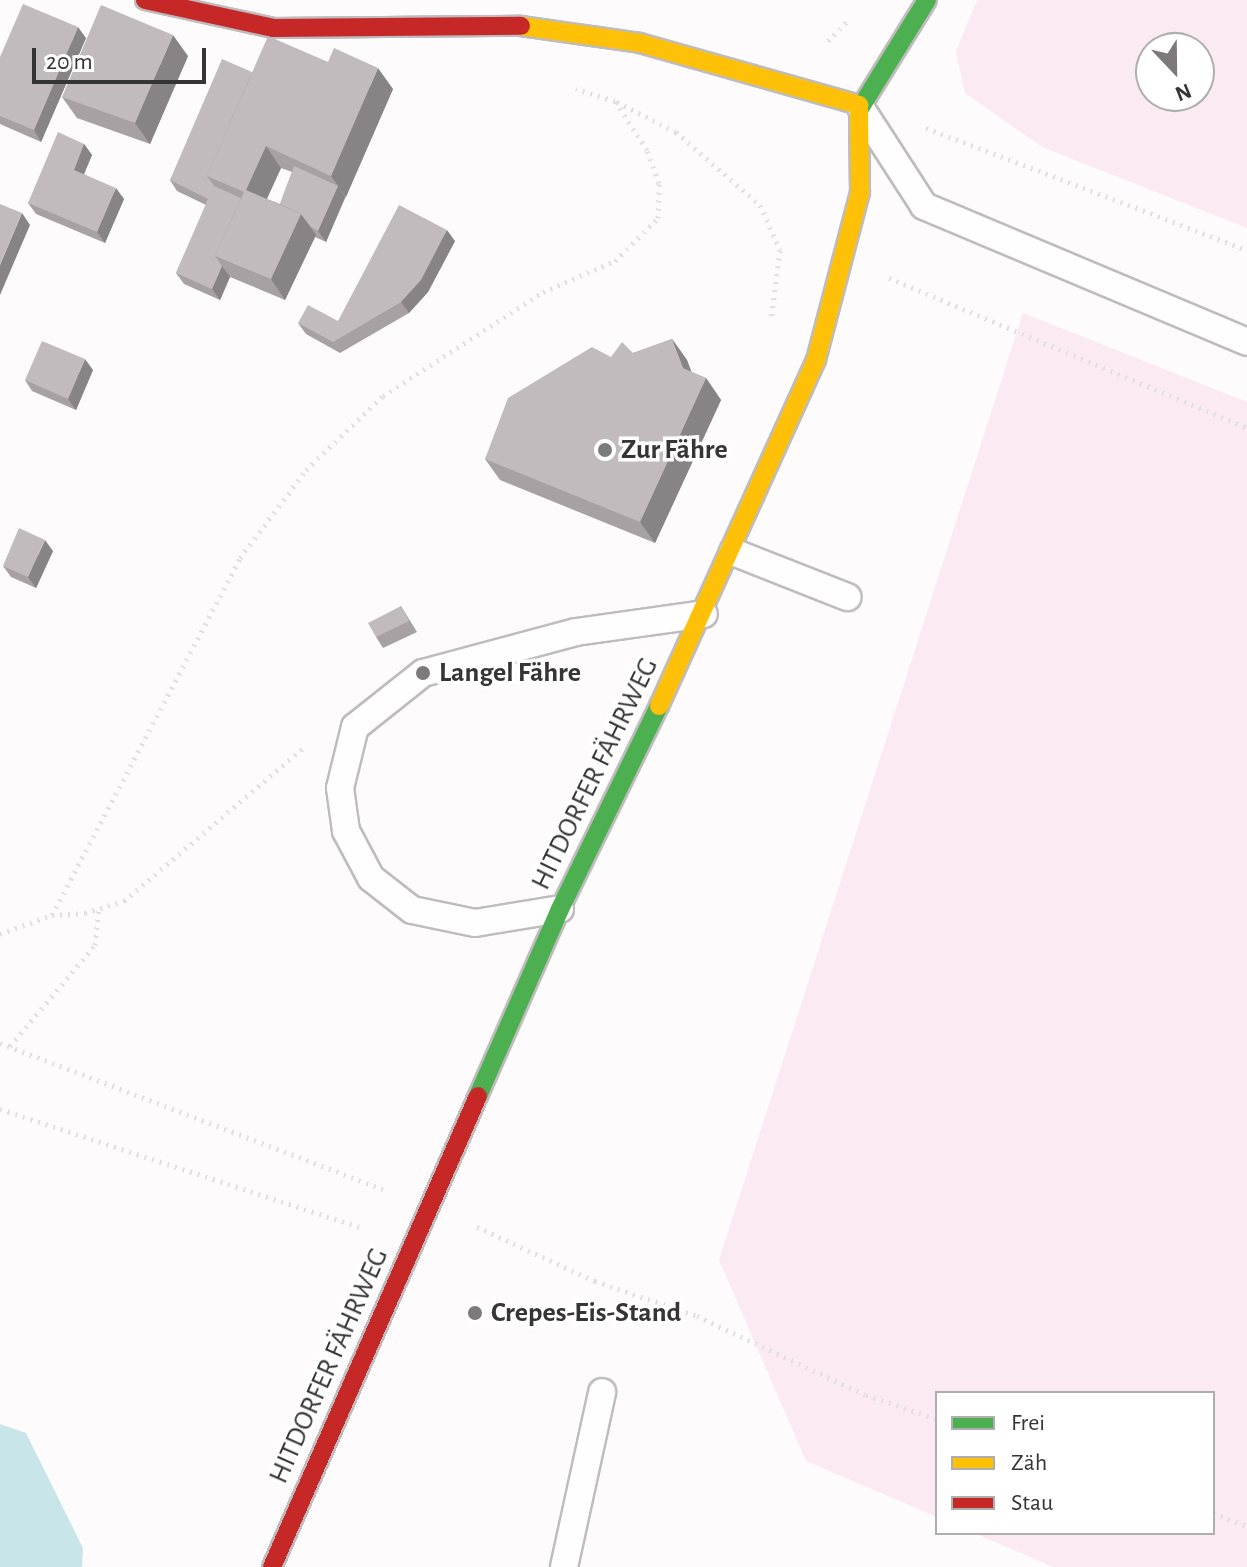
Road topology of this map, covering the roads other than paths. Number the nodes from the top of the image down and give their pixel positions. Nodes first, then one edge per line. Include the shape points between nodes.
1 (145, 0) edge
2 (927, 0) edge
3 (859, 105) junction
4 (1247, 342) edge
5 (733, 552) junction
6 (847, 597) dead end
7 (704, 614) junction
8 (560, 909) junction
9 (602, 1392) dead end
10 (272, 1567) edge
11 (564, 1567) edge

1 - 3 street via 273,28 538,26 640,43
2 - 3 street
3 - 4 lane via 924,206
3 - 5 street, HITDORFER FÄHRWEG via 860,192 816,360
5 - 6 lane
5 - 7 street, HITDORFER FÄHRWEG
7 - 8 street, HITDORFER FÄHRWEG
7 - 8 lane via 576,632 423,673 355,727 340,788 346,831 371,878 412,910 475,923
8 - 10 street, HITDORFER FÄHRWEG
9 - 11 lane

